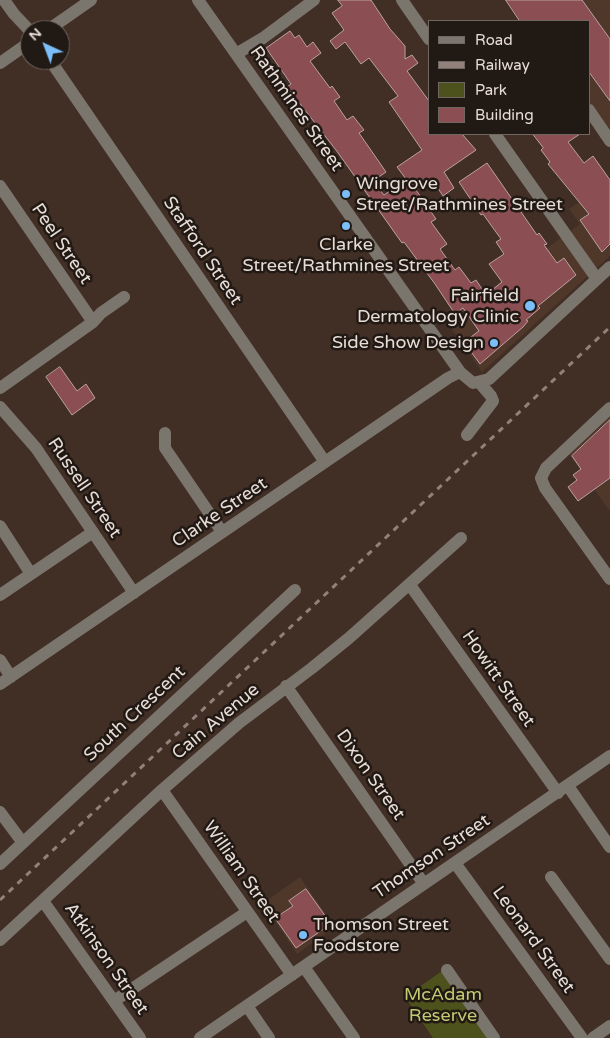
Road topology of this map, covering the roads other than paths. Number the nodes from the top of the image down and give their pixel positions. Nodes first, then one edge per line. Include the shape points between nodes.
1 (4, 0) edge
2 (92, 0) edge
3 (198, 0) edge
4 (314, 0) edge
5 (402, 0) edge
6 (63, 20) edge
7 (20, 29) edge
8 (428, 38) edge
9 (20, 47) edge
10 (236, 54) junction
11 (0, 63) edge
12 (57, 70) edge
13 (591, 107) edge
14 (496, 135) edge
15 (610, 140) edge
16 (0, 186) edge
17 (610, 267) edge
18 (597, 279) junction
19 (124, 297) dead end
20 (93, 322) junction
21 (460, 372) junction
22 (476, 383) junction
23 (0, 388) edge
24 (0, 408) edge
25 (610, 408) edge
26 (165, 433) dead end
27 (467, 435) dead end
28 (325, 462) junction
29 (0, 526) edge
30 (93, 532) junction
31 (222, 532) junction
32 (461, 538) dead end
33 (31, 574) junction
34 (610, 579) edge
35 (410, 585) junction
36 (295, 590) dead end
37 (134, 593) junction
38 (0, 595) edge
39 (0, 660) edge
40 (11, 677) junction
41 (0, 684) edge
42 (286, 686) junction
43 (610, 756) edge
44 (563, 789) junction
45 (162, 790) junction
46 (0, 812) edge
47 (23, 843) junction
48 (610, 847) edge
49 (456, 863) junction
50 (0, 864) edge
51 (551, 877) dead end
52 (424, 884) junction
53 (43, 901) junction
54 (247, 912) junction
55 (0, 940) edge
56 (610, 960) edge
57 (304, 967) junction
58 (447, 970) dead end
59 (292, 975) junction
60 (114, 1001) junction
61 (247, 1006) junction
62 (610, 1026) edge
63 (140, 1038) edge
64 (200, 1038) edge
65 (269, 1038) edge
66 (354, 1038) edge
67 (494, 1038) edge
68 (582, 1038) edge
69 (593, 1038) edge

1 - 7 street
2 - 6 street
3 - 10 street, Rathmines Street
4 - 10 street
5 - 8 street
9 - 11 street
10 - 21 street, Rathmines Street
12 - 28 street, Stafford Street
13 - 15 street
14 - 18 street
16 - 20 street, Peel Street
17 - 18 street
18 - 22 street via 489,380
19 - 20 street
20 - 23 street
21 - 22 street, Rathmines Street
21 - 28 street, Clarke Street
22 - 27 street, Rathmines Street via 493,401
24 - 30 street, Russell Street via 36,448
25 - 34 street via 546,468 541,478
26 - 31 street via 165,448
28 - 31 street, Clarke Street
29 - 33 street
30 - 33 street
30 - 37 street, Russell Street
31 - 37 street, Clarke Street
32 - 35 street, Cain Avenue
33 - 38 street
35 - 42 street, Cain Avenue
35 - 44 street, Howitt Street
36 - 47 street, South Crescent
37 - 40 street, Clarke Street
39 - 40 street
40 - 41 street, Clarke Street
42 - 45 street, Cain Avenue
42 - 52 street, Dixon Street
43 - 44 street, Thomson Street
44 - 48 street, Howitt Street
44 - 49 street, Thomson Street
45 - 53 street, Cain Avenue
45 - 54 street, William Street
46 - 47 street
47 - 50 street, South Crescent
49 - 52 street, Thomson Street
49 - 68 street, Leonard Street
51 - 56 street
52 - 57 street, Thomson Street
53 - 55 street, Cain Avenue
53 - 60 street, Atkinson Street
54 - 59 street, William Street
54 - 60 street
57 - 59 street, Thomson Street
57 - 66 street
58 - 67 street
59 - 61 street, Thomson Street
60 - 63 street, Atkinson Street
61 - 64 street, Thomson Street
61 - 65 street
62 - 69 street

